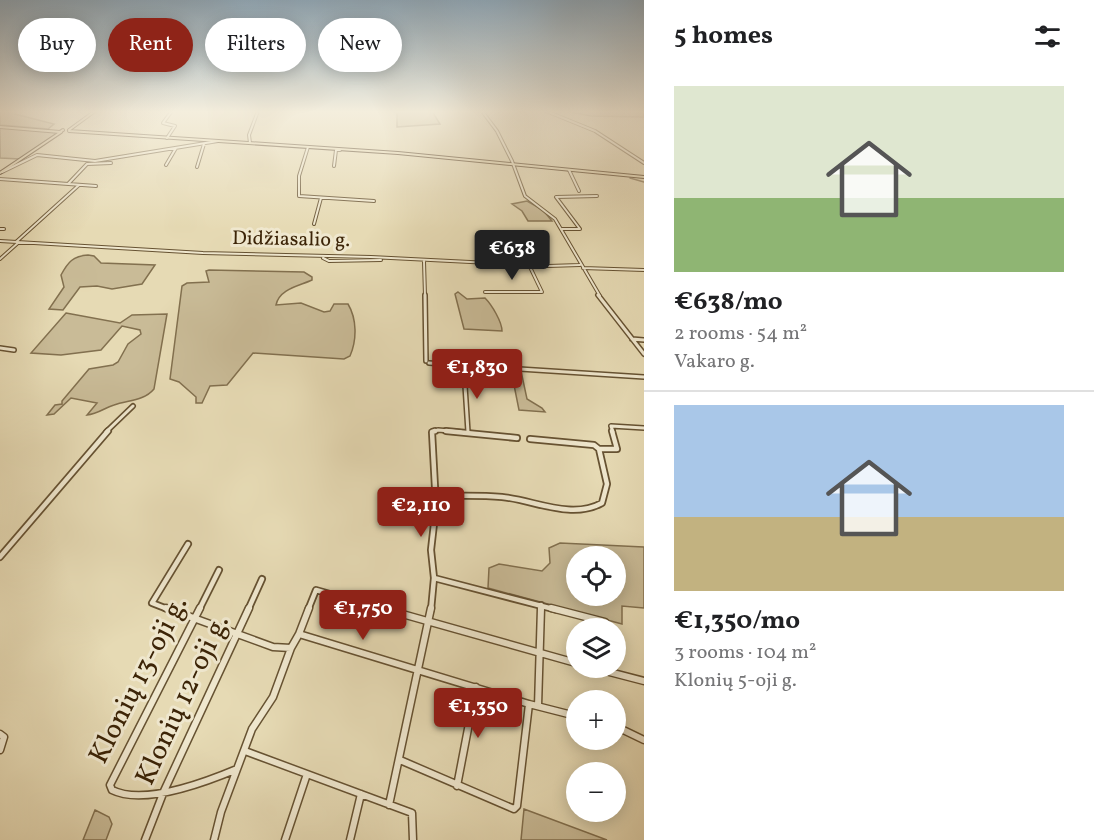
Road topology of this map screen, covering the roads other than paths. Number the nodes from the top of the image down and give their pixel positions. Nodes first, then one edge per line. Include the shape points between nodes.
1 (36, 150) edge
2 (160, 150) edge
3 (175, 150) edge
4 (202, 150) edge
5 (308, 150) edge
6 (336, 150) edge
7 (354, 150) edge
8 (507, 150) edge
9 (624, 150) edge
10 (91, 160) junction
11 (111, 163) dead end
12 (644, 163) edge
13 (87, 164) junction
14 (166, 165) dead end
15 (514, 165) junction
16 (334, 166) dead end
17 (197, 167) dead end
18 (569, 171) junction
19 (1, 175) edge
20 (644, 177) edge
21 (67, 184) junction
22 (79, 185) junction
23 (96, 186) dead end
24 (579, 191) dead end
25 (597, 196) dead end
26 (321, 198) junction
27 (374, 201) dead end
28 (314, 224) dead end
29 (561, 229) junction
30 (0, 241) edge
31 (17, 242) junction
32 (0, 259) edge
33 (424, 261) junction
34 (529, 264) junction
35 (581, 267) junction
36 (644, 270) edge
37 (485, 292) dead end
38 (631, 339) junction
39 (644, 340) edge
40 (0, 348) edge
41 (14, 350) dead end
42 (644, 354) edge
43 (464, 370) dead end
44 (644, 377) edge
45 (133, 406) dead end
46 (644, 429) edge
47 (468, 432) junction
48 (517, 438) dead end
49 (530, 439) dead end
50 (599, 449) junction
51 (435, 496) junction
52 (188, 544) dead end
53 (0, 556) edge
54 (219, 570) dead end
55 (434, 578) junction
56 (262, 579) dead end
57 (541, 605) junction
58 (590, 618) edge
59 (193, 619) junction
60 (430, 621) junction
61 (299, 634) junction
62 (236, 635) junction
63 (291, 648) junction
64 (539, 652) junction
65 (566, 660) edge
66 (420, 671) junction
67 (626, 676) edge
68 (644, 681) edge
69 (476, 687) junction
70 (529, 704) junction
71 (538, 706) junction
72 (566, 713) edge
73 (626, 731) edge
74 (0, 734) edge
75 (644, 740) edge
76 (0, 750) edge
77 (244, 751) junction
78 (400, 760) junction
79 (237, 769) junction
80 (307, 774) junction
81 (458, 786) junction
82 (164, 791) junction
83 (361, 794) junction
84 (389, 805) junction
85 (145, 840) edge
86 (214, 840) edge
87 (285, 840) edge
88 (350, 840) edge
89 (413, 840) edge

1 - 19 main road
2 - 10 street
3 - 14 street
4 - 17 street
5 - 26 street via 299,169 298,195
6 - 16 street
7 - 15 main road
8 - 15 street
9 - 12 street
10 - 13 street
10 - 19 street via 37,155
11 - 13 street
13 - 21 street
15 - 18 main road
15 - 29 street via 526,198 552,216
18 - 20 main road
18 - 24 street
19 - 21 street
21 - 22 street
22 - 23 street
22 - 31 street
25 - 29 street via 556,197 580,229
26 - 27 street
26 - 28 street
29 - 35 street
30 - 31 street, Didžiasalio g.
31 - 32 street
31 - 33 street, Didžiasalio g. via 329,261
33 - 34 street
33 - 44 street via 427,362
34 - 35 street
34 - 37 street via 542,291
35 - 36 street
35 - 38 street
38 - 39 street
38 - 42 street
40 - 41 street
43 - 47 street
45 - 53 street
46 - 50 street via 611,426 617,449
47 - 48 street
47 - 51 street via 432,432
49 - 50 street via 594,445
50 - 51 street via 607,484 602,503 593,508 578,511 502,497
51 - 55 street via 431,558
52 - 59 street via 152,603
54 - 59 street, Klonių 13-oji g.
55 - 57 street
55 - 60 street
56 - 62 street, Klonių 12-oji g.
57 - 58 street
57 - 64 street
59 - 62 street
59 - 82 street, Klonių 13-oji g. via 110,785 122,795
60 - 61 street via 316,590
60 - 64 street
60 - 66 street
61 - 63 street
61 - 66 street
62 - 63 street
62 - 82 street, Klonių 12-oji g.
63 - 77 street via 276,690 252,729
64 - 65 street
64 - 71 street
66 - 69 street
66 - 78 street
67 - 68 street
69 - 70 street
69 - 81 street
70 - 71 street
70 - 81 street via 517,806 514,809
71 - 72 street
73 - 75 street
74 - 76 street via 4,743
77 - 79 street
77 - 80 street
78 - 81 street
78 - 84 street
79 - 82 street, Klonių 13-oji g.
79 - 86 street
80 - 83 street
80 - 87 street
82 - 85 street, Klonių 12-oji g.
83 - 84 street
83 - 88 street
84 - 89 street via 412,813

